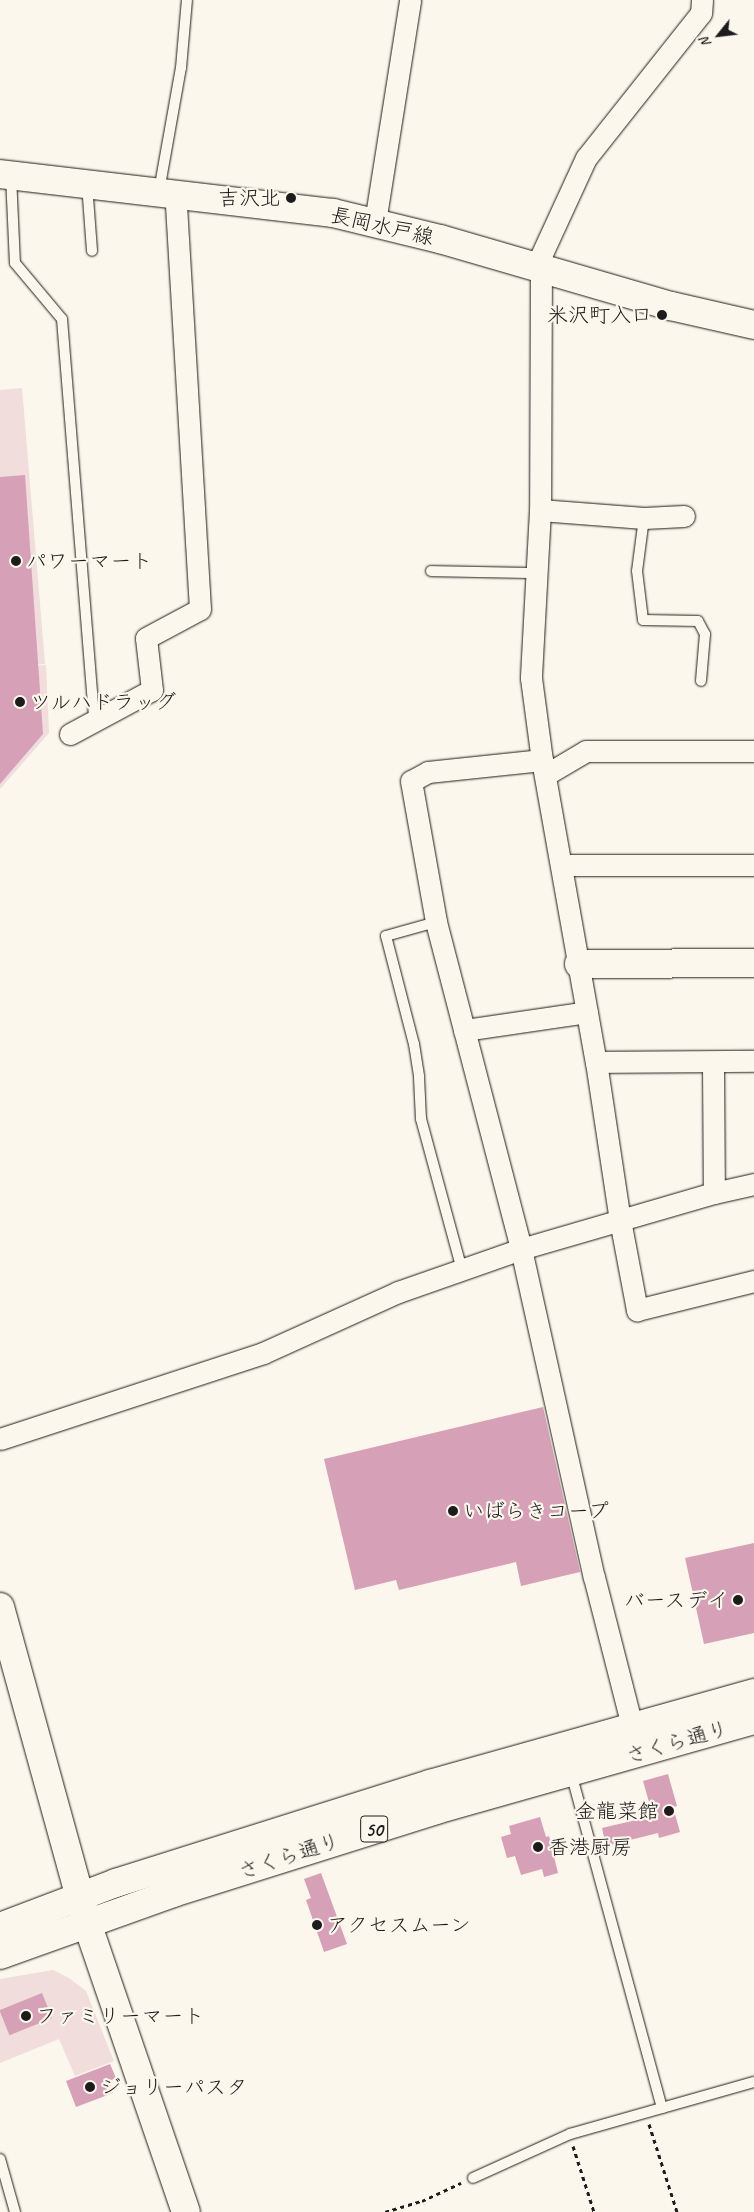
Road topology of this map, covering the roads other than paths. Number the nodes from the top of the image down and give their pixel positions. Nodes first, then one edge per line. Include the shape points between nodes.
1 (187, 0) edge
2 (410, 0) edge
3 (702, 0) edge
4 (6, 174) edge
5 (87, 183) junction
6 (167, 192) junction
7 (375, 222) junction
8 (92, 251) dead end
9 (540, 270) junction
10 (754, 325) edge
11 (540, 510) junction
12 (684, 516) dead end
13 (644, 518) junction
14 (431, 571) dead end
15 (536, 573) junction
16 (701, 681) dead end
17 (94, 721) junction
18 (70, 734) dead end
19 (754, 751) edge
20 (545, 767) junction
21 (562, 865) junction
22 (754, 866) edge
23 (436, 922) junction
24 (754, 963) edge
25 (579, 964) junction
26 (587, 1012) junction
27 (464, 1030) junction
28 (754, 1061) edge
29 (596, 1062) junction
30 (713, 1062) junction
31 (754, 1184) edge
32 (714, 1193) junction
33 (620, 1220) junction
34 (521, 1249) junction
35 (462, 1270) junction
36 (754, 1281) edge
37 (0, 1439) edge
38 (0, 1608) edge
39 (754, 1692) edge
40 (754, 1720) edge
41 (636, 1740) junction
42 (571, 1772) junction
43 (80, 1897) junction
44 (87, 1923) junction
45 (0, 1927) edge
46 (0, 1954) edge
47 (754, 2082) edge
48 (662, 2108) junction
49 (0, 2159) edge
50 (473, 2178) road end
51 (16, 2212) edge
52 (186, 2212) edge

1 - 6 lane
2 - 7 street
3 - 9 street via 701,13 586,158 541,256
4 - 5 main road, 長岡水戸線
4 - 17 lane via 15,263 62,319
5 - 6 main road, 長岡水戸線
5 - 8 lane
6 - 7 main road, 長岡水戸線 via 333,213
6 - 17 street via 200,610 146,638 152,690
7 - 9 main road, 長岡水戸線
9 - 10 main road, 長岡水戸線
9 - 11 street
11 - 13 street
11 - 15 street
12 - 13 street
13 - 16 lane via 637,571 643,620 698,621 705,634
14 - 15 lane
15 - 20 street via 530,678
17 - 18 street
19 - 20 street via 586,751
20 - 21 street
20 - 23 street via 428,772 411,781
21 - 22 street
21 - 25 street
23 - 27 street
23 - 35 lane via 386,936 414,1044 421,1118
24 - 25 main road
25 - 26 street
26 - 27 street
26 - 29 street
27 - 34 street
28 - 30 street
29 - 30 street
29 - 33 street
30 - 32 street
31 - 32 street
32 - 33 street
33 - 34 street
33 - 36 street via 637,1310
34 - 35 street
34 - 41 street via 592,1567
35 - 37 street via 398,1292 263,1353
38 - 43 main road
39 - 41 main road, さくら通り / 50
40 - 41 main road, さくら通り / 50
41 - 42 main road, さくら通り / 50
41 - 43 main road, さくら通り / 50 via 430,1784
42 - 44 main road, さくら通り / 50 via 427,1813
42 - 48 lane
43 - 44 main road
43 - 45 main road, さくら通り / 50
44 - 46 main road, さくら通り / 50
44 - 52 main road
47 - 48 lane
48 - 50 lane via 570,2134
49 - 51 lane

